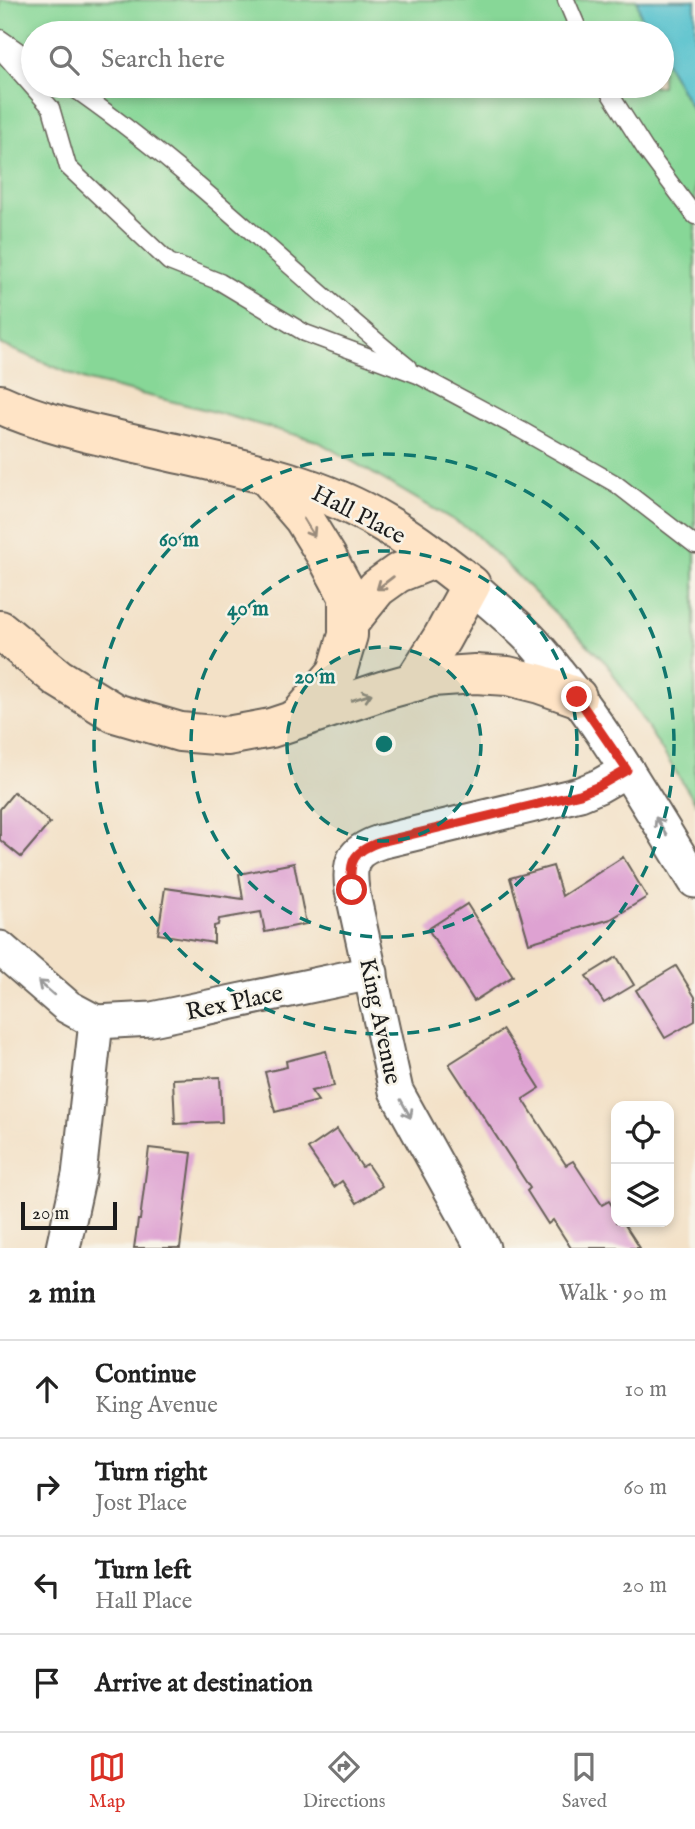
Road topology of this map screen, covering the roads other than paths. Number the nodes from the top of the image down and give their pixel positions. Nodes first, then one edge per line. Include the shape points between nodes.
1 (566, 0) edge
2 (575, 21) edge
3 (0, 38) edge
4 (0, 50) edge
5 (21, 53) edge
6 (21, 74) edge
7 (42, 98) edge
8 (86, 98) edge
9 (613, 98) edge
10 (695, 216) edge
11 (418, 376) junction
12 (0, 404) edge
13 (266, 475) junction
14 (695, 545) edge
15 (436, 558) junction
16 (471, 585) junction
17 (348, 624) junction
18 (0, 630) edge
19 (414, 682) junction
20 (577, 697) junction
21 (297, 719) junction
22 (627, 770) junction
23 (695, 881) edge
24 (0, 948) edge
25 (371, 973) junction
26 (96, 1022) junction
27 (63, 1248) edge
28 (483, 1248) edge

1 - 2 lane
3 - 5 lane
4 - 6 lane
7 - 11 lane via 51,108 68,167 169,262 220,282 305,333
8 - 11 lane via 191,178
9 - 10 lane
11 - 14 lane via 616,484
12 - 13 main road, Hall Place via 81,430
13 - 15 main road, Hall Place via 349,505
13 -> 17 main road via 303,518 327,557 348,596
15 - 16 main road, Hall Place
15 -> 17 main road via 398,573 377,588
16 - 19 main road
16 - 20 street, Hall Place via 531,640
17 - 21 main road via 337,672
18 - 21 main road via 58,678 115,713 180,732 227,736
19 - 20 main road via 475,674 508,676
21 -> 19 main road
20 - 22 street, Hall Place
23 -> 22 street, Hall Place
22 - 25 street, King Avenue via 580,794 365,847 355,857 351,872
26 -> 24 street via 68,1007
25 - 26 street, Rex Place via 152,1019
25 -> 28 street, King Avenue via 396,1091
26 - 27 street via 79,1175

